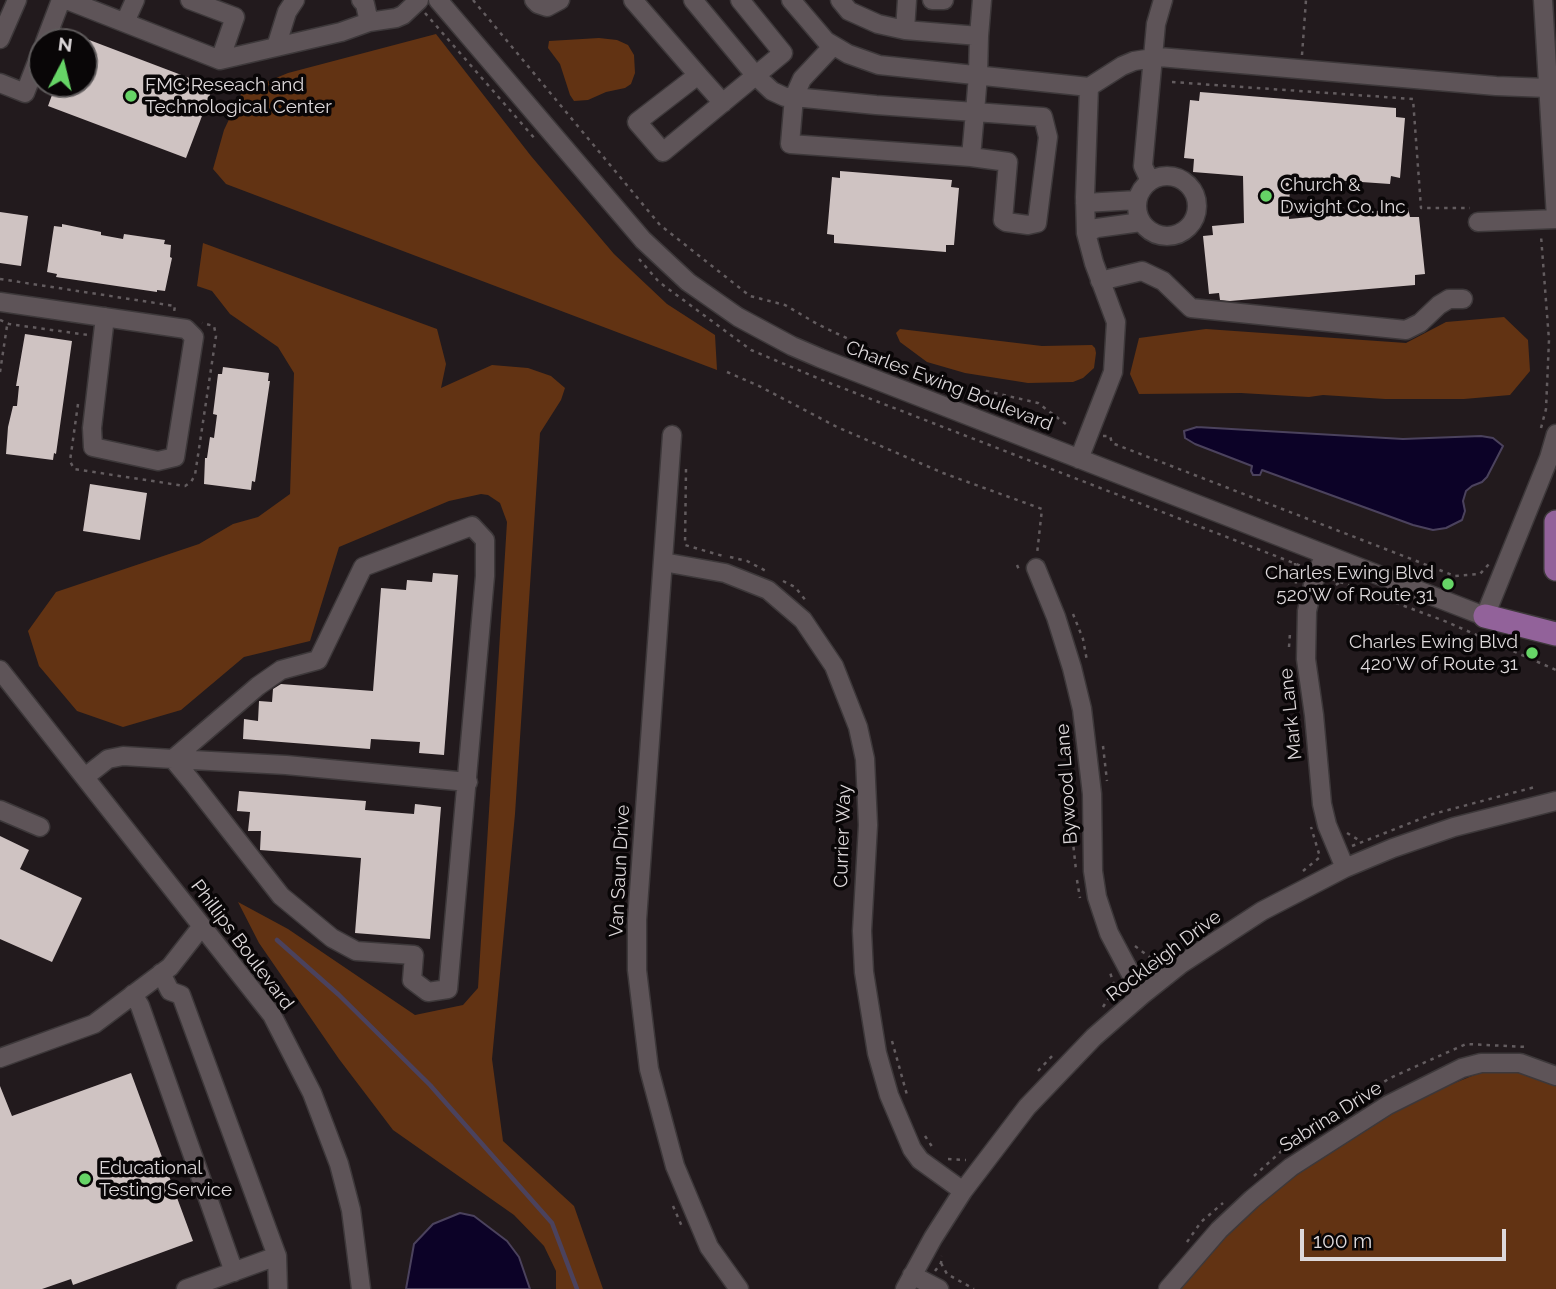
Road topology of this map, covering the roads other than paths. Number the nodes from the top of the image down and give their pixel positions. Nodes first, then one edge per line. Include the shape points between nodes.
1 (18, 0) edge
2 (61, 0) edge
3 (67, 0) edge
4 (135, 0) edge
5 (190, 0) edge
6 (295, 0) edge
7 (361, 0) edge
8 (419, 0) edge
9 (438, 0) edge
10 (534, 0) edge
11 (560, 0) edge
12 (633, 0) edge
13 (693, 0) edge
14 (740, 0) edge
15 (791, 0) edge
16 (840, 0) edge
17 (907, 0) edge
18 (932, 0) edge
19 (944, 0) edge
20 (982, 0) edge
21 (1163, 0) edge
22 (1543, 0) edge
23 (125, 22) junction
24 (369, 22) junction
25 (50, 28) edge
26 (905, 30) junction
27 (979, 36) junction
28 (0, 39) edge
29 (834, 46) junction
30 (276, 47) junction
31 (1152, 58) junction
32 (220, 60) junction
33 (698, 75) junction
34 (978, 75) junction
35 (756, 76) junction
36 (0, 83) edge
37 (28, 85) edge
38 (1089, 87) junction
39 (1548, 88) junction
40 (794, 97) junction
41 (723, 103) junction
42 (975, 112) junction
43 (971, 157) junction
44 (1150, 181) junction
45 (1138, 200) junction
46 (1085, 203) junction
47 (1556, 218) edge
48 (1141, 222) junction
49 (1478, 222) dead end
50 (1086, 233) junction
51 (1100, 281) junction
52 (1463, 299) dead end
53 (2, 313) edge
54 (105, 317) junction
55 (1556, 434) edge
56 (672, 435) dead end
57 (1079, 458) junction
58 (1556, 522) edge
59 (1325, 554) junction
60 (663, 562) junction
61 (1556, 569) edge
62 (1029, 572) road end
63 (1485, 616) junction
64 (1556, 634) edge
65 (1556, 645) edge
66 (0, 670) edge
67 (173, 760) junction
68 (85, 777) junction
69 (468, 782) junction
70 (1556, 801) edge
71 (0, 810) edge
72 (40, 827) dead end
73 (1345, 868) junction
74 (202, 926) junction
75 (161, 973) junction
76 (133, 994) junction
77 (1142, 995) junction
78 (0, 1058) edge
79 (1556, 1076) edge
80 (963, 1191) junction
81 (277, 1256) junction
82 (234, 1272) junction
83 (909, 1282) edge
84 (186, 1289) edge
85 (278, 1289) edge
86 (361, 1289) edge
87 (739, 1289) edge
88 (939, 1289) edge
89 (1168, 1289) edge

1 - 28 street
2 - 25 street
3 - 23 street
4 - 23 street
5 - 32 street via 235,16
6 - 30 street
7 - 24 street
8 - 24 street via 403,15
9 - 57 street, Charles Ewing Boulevard via 643,240 712,300 792,346
10 - 11 street via 547,7
12 - 33 street
13 - 35 street
14 - 35 street via 783,53
15 - 29 street
16 - 26 street via 849,11
17 - 26 street
18 - 19 street
20 - 27 street
21 - 31 street
22 - 39 street
23 - 32 street
24 - 30 street
26 - 27 street
27 - 34 street
29 - 34 street via 879,65
29 - 40 street via 802,79
30 - 32 street
31 - 38 street via 1122,66
31 - 39 street
31 - 44 street via 1143,166
33 - 41 street
33 - 41 street via 637,122 663,152
34 - 38 street
34 - 42 street
35 - 40 street via 772,91
35 - 41 street
36 - 37 street via 25,93
38 - 46 street
39 - 47 street
40 - 42 street
40 - 43 street via 790,144
42 - 43 street
42 - 43 street via 1043,117 1048,137 1037,223 1003,220 1009,163
44 - 45 street
44 - 48 street via 1170,176 1188,185 1197,213 1186,230 1167,237
45 - 46 street
45 - 48 street
46 - 50 street
47 - 49 street
48 - 50 street
50 - 51 street
51 - 52 street via 1142,271 1163,281 1191,308 1406,330 1449,299
51 - 57 street via 1116,322 1113,372
53 - 54 street
54 - 54 street via 186,329 194,337 175,457 158,461 93,447
55 - 63 street
56 - 60 street, Van Saun Drive
57 - 59 street, Charles Ewing Boulevard
58 - 61 main road
59 - 63 street, Charles Ewing Boulevard
59 - 73 street, Mark Lane via 1309,603 1306,659 1322,804
60 - 80 street, Currier Way via 725,573 768,590 803,620 834,666 858,727 866,770 862,931 877,1053 912,1149
60 - 87 street, Van Saun Drive via 636,920 642,1020 649,1069 675,1166 709,1247
62 - 77 street, Bywood Lane via 1060,628 1082,709 1093,793 1097,897 1109,933
63 - 64 main road
63 - 65 street, Charles Ewing Boulevard
66 - 68 street, Phillips Boulevard
67 - 68 street via 123,756 108,759
67 - 69 street
67 - 69 street via 281,896 332,938 356,951 414,955 412,980 428,992 448,989
67 - 69 street via 281,670 318,660 363,567 472,526 485,540 485,576
68 - 74 street, Phillips Boulevard
70 - 73 street, Rockleigh Drive via 1454,827
71 - 72 street
73 - 77 street, Rockleigh Drive via 1252,918
74 - 75 street
74 - 86 street, Phillips Boulevard via 272,1015 312,1093 351,1210
75 - 76 street
75 - 81 street via 170,991 181,995
76 - 78 street via 94,1024
76 - 82 street
77 - 80 street, Rockleigh Drive via 1060,1071
79 - 89 street, Sabrina Drive via 1520,1063 1481,1063 1388,1105 1291,1167 1252,1199
80 - 83 street, Rockleigh Drive
81 - 82 street
81 - 85 street
82 - 84 street
83 - 88 street

